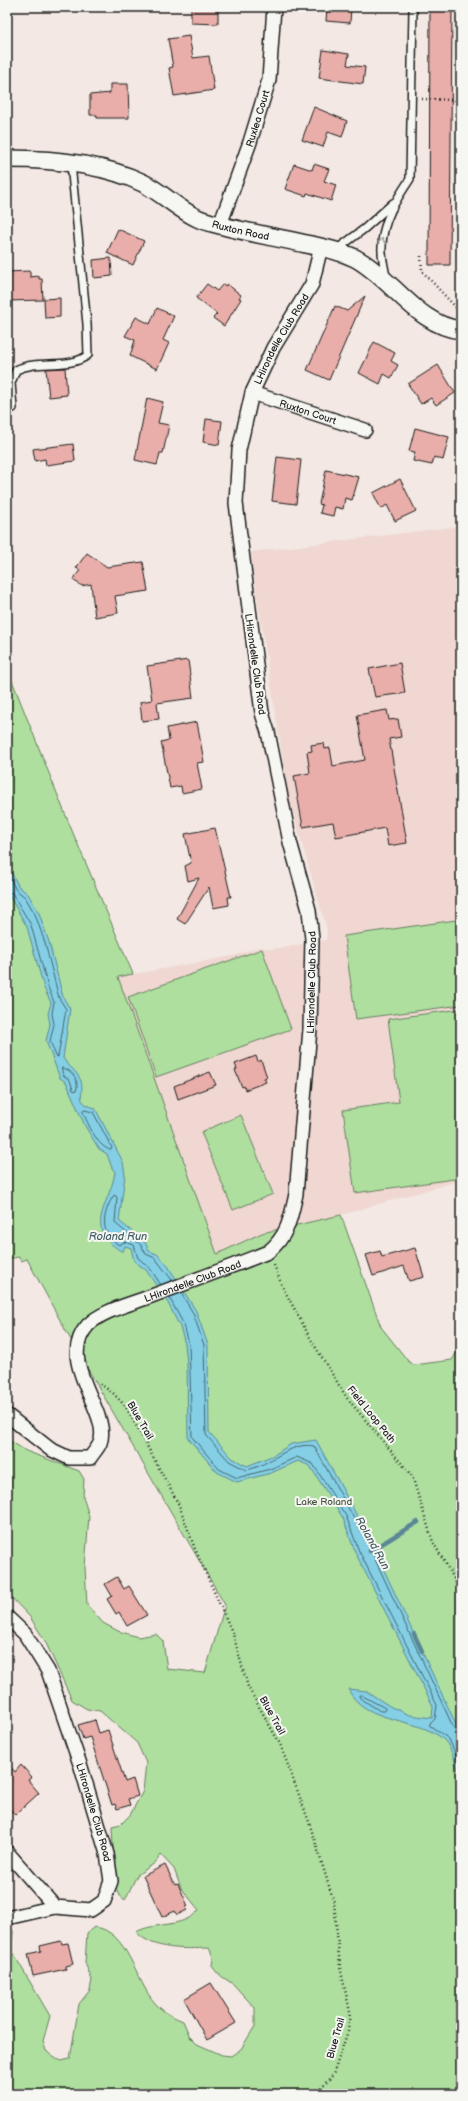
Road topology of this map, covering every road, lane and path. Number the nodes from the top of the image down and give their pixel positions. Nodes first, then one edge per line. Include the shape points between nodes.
1 (274, 7) edge
2 (413, 7) edge
3 (411, 99) junction
4 (460, 100) dead end
5 (7, 159) edge
6 (71, 163) junction
7 (396, 200) junction
8 (220, 225) junction
9 (328, 249) junction
10 (421, 256) dead end
11 (387, 280) junction
12 (461, 313) edge
13 (461, 330) edge
14 (252, 393) junction
15 (13, 408) dead end
16 (365, 430) dead end
17 (268, 1252) junction
18 (82, 1377) junction
19 (7, 1415) edge
20 (461, 1586) edge
21 (7, 1617) edge
22 (7, 1852) edge
23 (55, 1907) junction
24 (7, 1918) edge
25 (316, 2094) edge

1 - 8 street, Ruxlea Court via 269,80
2 - 3 lane
3 - 4 path
3 - 7 lane via 410,179
5 - 6 street, Ruxton Road
6 - 8 street, Ruxton Road via 143,183 201,220
6 - 15 lane via 88,355 72,362 32,365 16,370 11,384
7 - 9 lane via 364,229
11 -> 7 lane via 381,248 384,226
8 - 9 street, Ruxton Road
9 - 11 street, Ruxton Road via 352,257
9 - 14 street, LHirondelle Club Road via 312,284 273,348
10 - 12 path via 422,271
11 - 13 street, Ruxton Road via 420,313
14 - 16 street, Ruxton Court
14 - 17 street, LHirondelle Club Road via 243,430 237,475 236,503 240,540 262,713 290,842 305,893 312,939 310,1029 296,1194 291,1221 285,1235
17 - 18 street, LHirondelle Club Road via 126,1306 90,1324 81,1334 78,1345
17 - 20 path, Field Loop Path via 282,1286 347,1398 412,1476 433,1542 456,1582
18 - 19 street, LHirondelle Club Road via 100,1424 100,1442 90,1458 69,1458 50,1449
18 - 25 path, Blue Trail via 91,1378 113,1393 126,1407 179,1505 195,1549 233,1634 248,1688 280,1744 309,1822 334,1902 340,1967 350,2012 348,2031 333,2075
21 - 23 street, LHirondelle Club Road via 25,1634 48,1672 81,1767 107,1854 111,1881 104,1901 91,1910
22 - 23 street
23 - 24 street, LHirondelle Club Road

